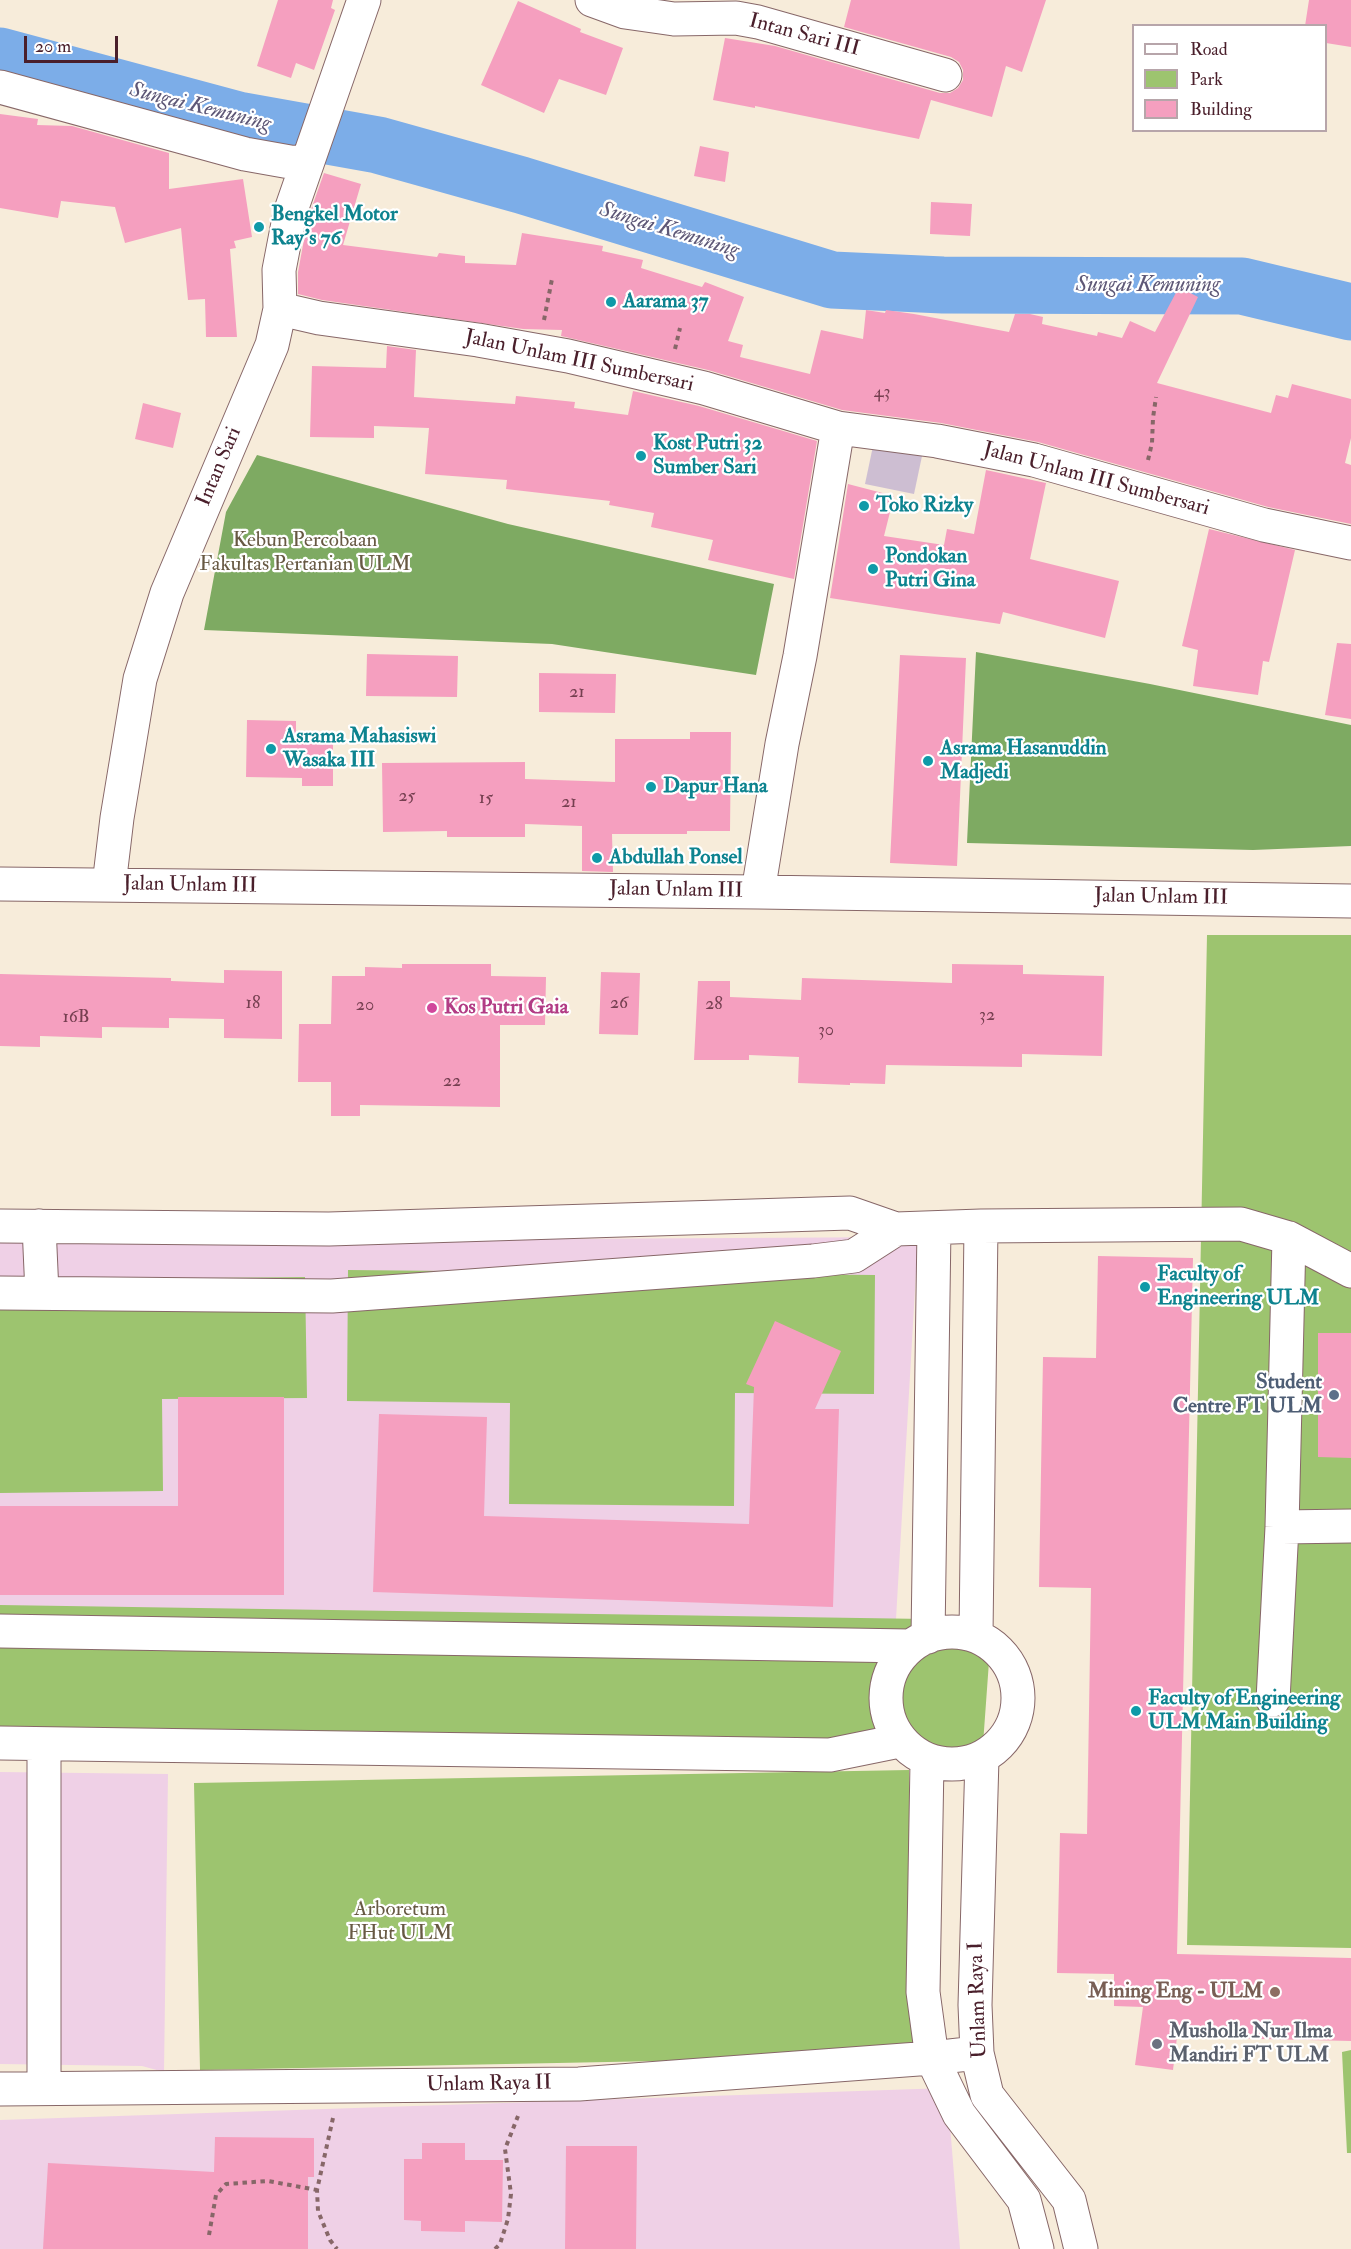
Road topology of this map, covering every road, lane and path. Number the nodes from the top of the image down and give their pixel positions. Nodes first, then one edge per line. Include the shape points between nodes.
1 (364, 0) edge
2 (592, 0) edge
3 (945, 75) dead end
4 (0, 87) edge
5 (307, 159) junction
6 (552, 279) dead end
7 (280, 309) junction
8 (538, 350) junction
9 (1156, 397) dead end
10 (838, 428) junction
11 (1141, 490) junction
12 (1351, 543) edge
13 (0, 884) edge
14 (109, 885) junction
15 (758, 892) junction
16 (1351, 901) edge
17 (0, 1226) edge
18 (39, 1226) junction
19 (981, 1226) junction
20 (934, 1228) junction
21 (896, 1230) junction
22 (1289, 1238) junction
23 (1351, 1271) edge
24 (0, 1293) edge
25 (42, 1293) junction
26 (1351, 1526) edge
27 (1282, 1527) junction
28 (0, 1631) edge
29 (976, 1635) junction
30 (918, 1641) junction
31 (1273, 1700) dead end
32 (898, 1741) junction
33 (0, 1743) edge
34 (44, 1744) junction
35 (982, 1758) junction
36 (927, 1762) junction
37 (977, 2053) junction
38 (932, 2058) junction
39 (536, 2084) junction
40 (340, 2086) junction
41 (44, 2088) junction
42 (0, 2089) edge
43 (316, 2190) junction
44 (209, 2235) dead end
45 (337, 2249) edge
46 (495, 2249) edge
47 (1037, 2249) edge
48 (1081, 2249) edge

1 - 5 street, Intan Sari
2 - 3 street, Intan Sari III via 625,12 674,19 736,18 758,22
4 - 5 street via 245,154 290,162
5 - 7 street, Intan Sari via 290,213 279,270
6 - 8 path
7 - 8 street, Jalan Unlam III Sumbersari
7 - 14 street, Intan Sari via 265,364 167,592 140,679
8 - 10 street, Jalan Unlam III Sumbersari via 704,388
9 - 11 path via 1152,443
10 - 11 street, Jalan Unlam III Sumbersari via 937,441 1034,460
10 - 15 street
11 - 12 street, Jalan Unlam III Sumbersari via 1264,525
13 - 14 street, Jalan Unlam III
14 - 15 street, Jalan Unlam III
15 - 16 street, Jalan Unlam III
17 - 18 street
18 - 21 street via 329,1230 850,1213
18 - 25 street
19 - 20 street
19 - 22 street via 1241,1224
19 - 29 street
20 - 21 street
20 - 30 street
21 - 25 street via 854,1256 813,1261 332,1296
22 - 23 street
22 - 27 street
24 - 25 street
26 - 27 street
27 - 31 street
28 - 30 street
29 - 30 street via 941,1631
29 - 35 street via 1005,1655 1020,1687 1017,1721 997,1750
30 - 32 street via 888,1674 884,1709
32 - 34 street via 830,1755
32 - 36 street
33 - 34 street
34 - 41 street
35 - 36 street
35 - 37 street, Unlam Raya I
36 - 38 street via 923,1992
37 - 38 street, Unlam Raya II
37 - 48 street, Unlam Raya I via 987,2095 1069,2200
38 - 39 street, Unlam Raya II
38 - 47 street via 959,2114 1024,2200
39 - 40 street, Unlam Raya II
39 - 46 path via 505,2150 511,2194 501,2244
40 - 41 street, Unlam Raya II
40 - 43 path
41 - 42 street, Unlam Raya II
43 - 44 path via 268,2181 226,2184 216,2195
43 - 45 path via 318,2211

